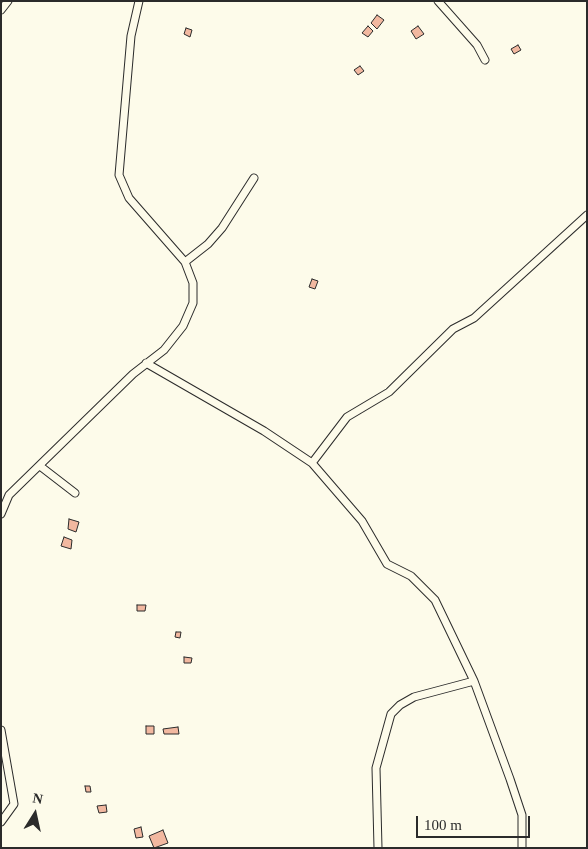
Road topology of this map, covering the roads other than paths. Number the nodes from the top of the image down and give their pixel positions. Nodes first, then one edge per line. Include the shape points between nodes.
1 (8, 1) edge
2 (139, 1) edge
3 (438, 1) edge
4 (1, 10) edge
5 (484, 60) dead end
6 (254, 178) dead end
7 (587, 214) edge
8 (185, 262) junction
9 (146, 363) junction
10 (312, 463) junction
11 (40, 466) junction
12 (75, 493) dead end
13 (1, 514) edge
14 (474, 682) junction
15 (1, 730) edge
16 (1, 822) edge
17 (378, 848) edge
18 (522, 848) edge

1 - 4 street
2 - 8 street via 131,36 119,175 129,198
3 - 5 street via 477,46
6 - 8 street via 222,228
7 - 10 street via 474,318 453,329 389,392 347,417
8 - 9 street via 194,293 190,314 164,350
9 - 10 street via 264,431
9 - 11 street
10 - 14 street via 362,520 387,564 411,576 435,600
11 - 12 street
11 - 13 street via 9,495
14 - 17 street via 414,697 391,714 376,768
14 - 18 street via 522,815
15 - 16 street via 14,804

